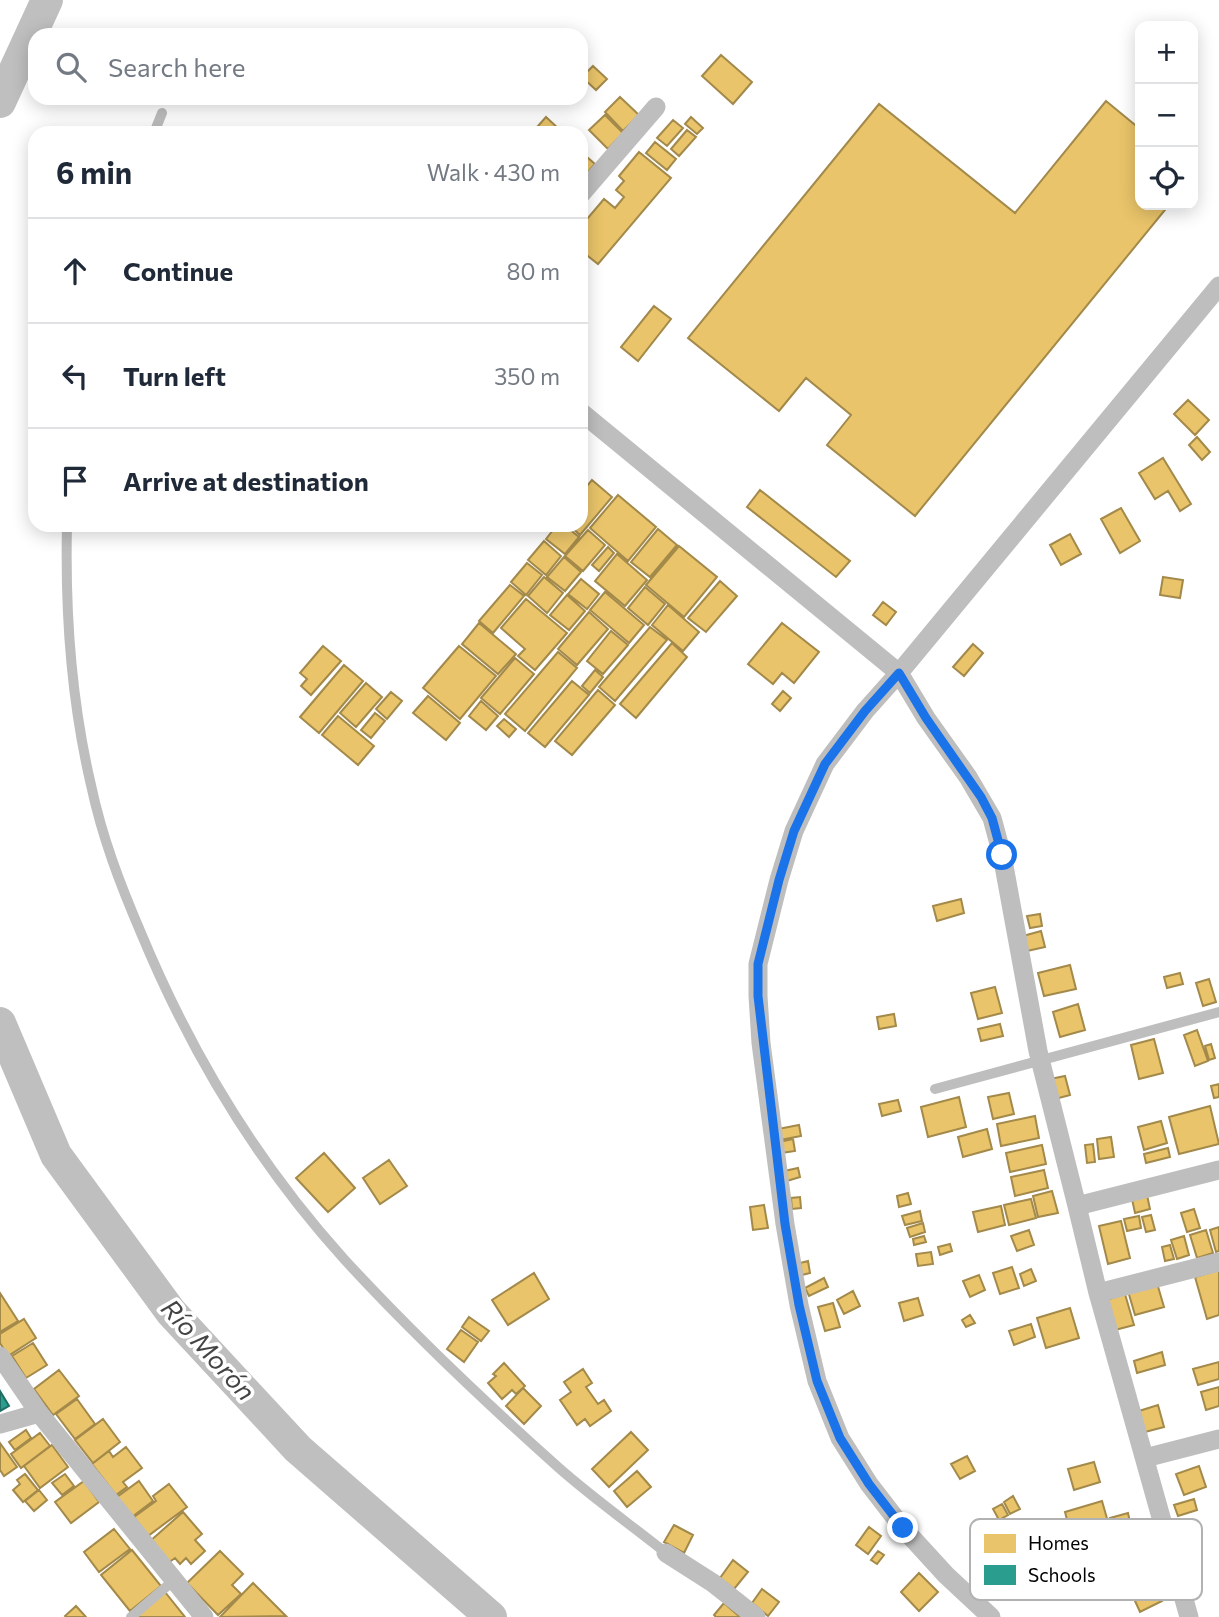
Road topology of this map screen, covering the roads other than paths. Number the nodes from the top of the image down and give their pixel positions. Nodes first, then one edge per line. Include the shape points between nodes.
1 (656, 107) dead end
2 (162, 113) dead end
3 (157, 126) edge
4 (588, 186) edge
5 (1219, 286) edge
6 (588, 418) edge
7 (67, 532) edge
8 (899, 673) junction
9 (1219, 1012) edge
10 (1041, 1062) junction
11 (935, 1089) dead end
12 (1219, 1170) edge
13 (1077, 1206) junction
14 (1219, 1262) edge
15 (1098, 1293) junction
16 (0, 1356) edge
17 (38, 1413) junction
18 (0, 1424) edge
19 (1219, 1439) edge
20 (1145, 1458) junction
21 (1162, 1519) edge
22 (666, 1553) joint
23 (173, 1581) junction
24 (970, 1597) edge
25 (973, 1600) edge
26 (1184, 1600) edge
27 (131, 1617) edge
28 (204, 1617) edge
29 (756, 1617) edge
30 (991, 1617) edge
31 (1189, 1617) edge

1 - 4 street
2 - 3 lane
5 - 8 street
6 - 8 street
7 - 22 lane via 67,607 75,701 101,826 113,867 164,990 216,1083 283,1183 345,1259 561,1469
8 - 10 street via 992,818
8 - 24 street via 825,764 794,831 758,964 761,1043 785,1224 817,1381 840,1438 869,1484 903,1528
9 - 10 lane
10 - 11 lane
10 - 13 street
12 - 13 street
13 - 15 street
14 - 15 street
15 - 20 street
16 - 17 street
17 - 18 street
17 - 23 street
19 - 20 street
20 - 21 street
22 - 29 street
23 - 27 lane
23 - 28 street
25 - 30 street
26 - 31 street

